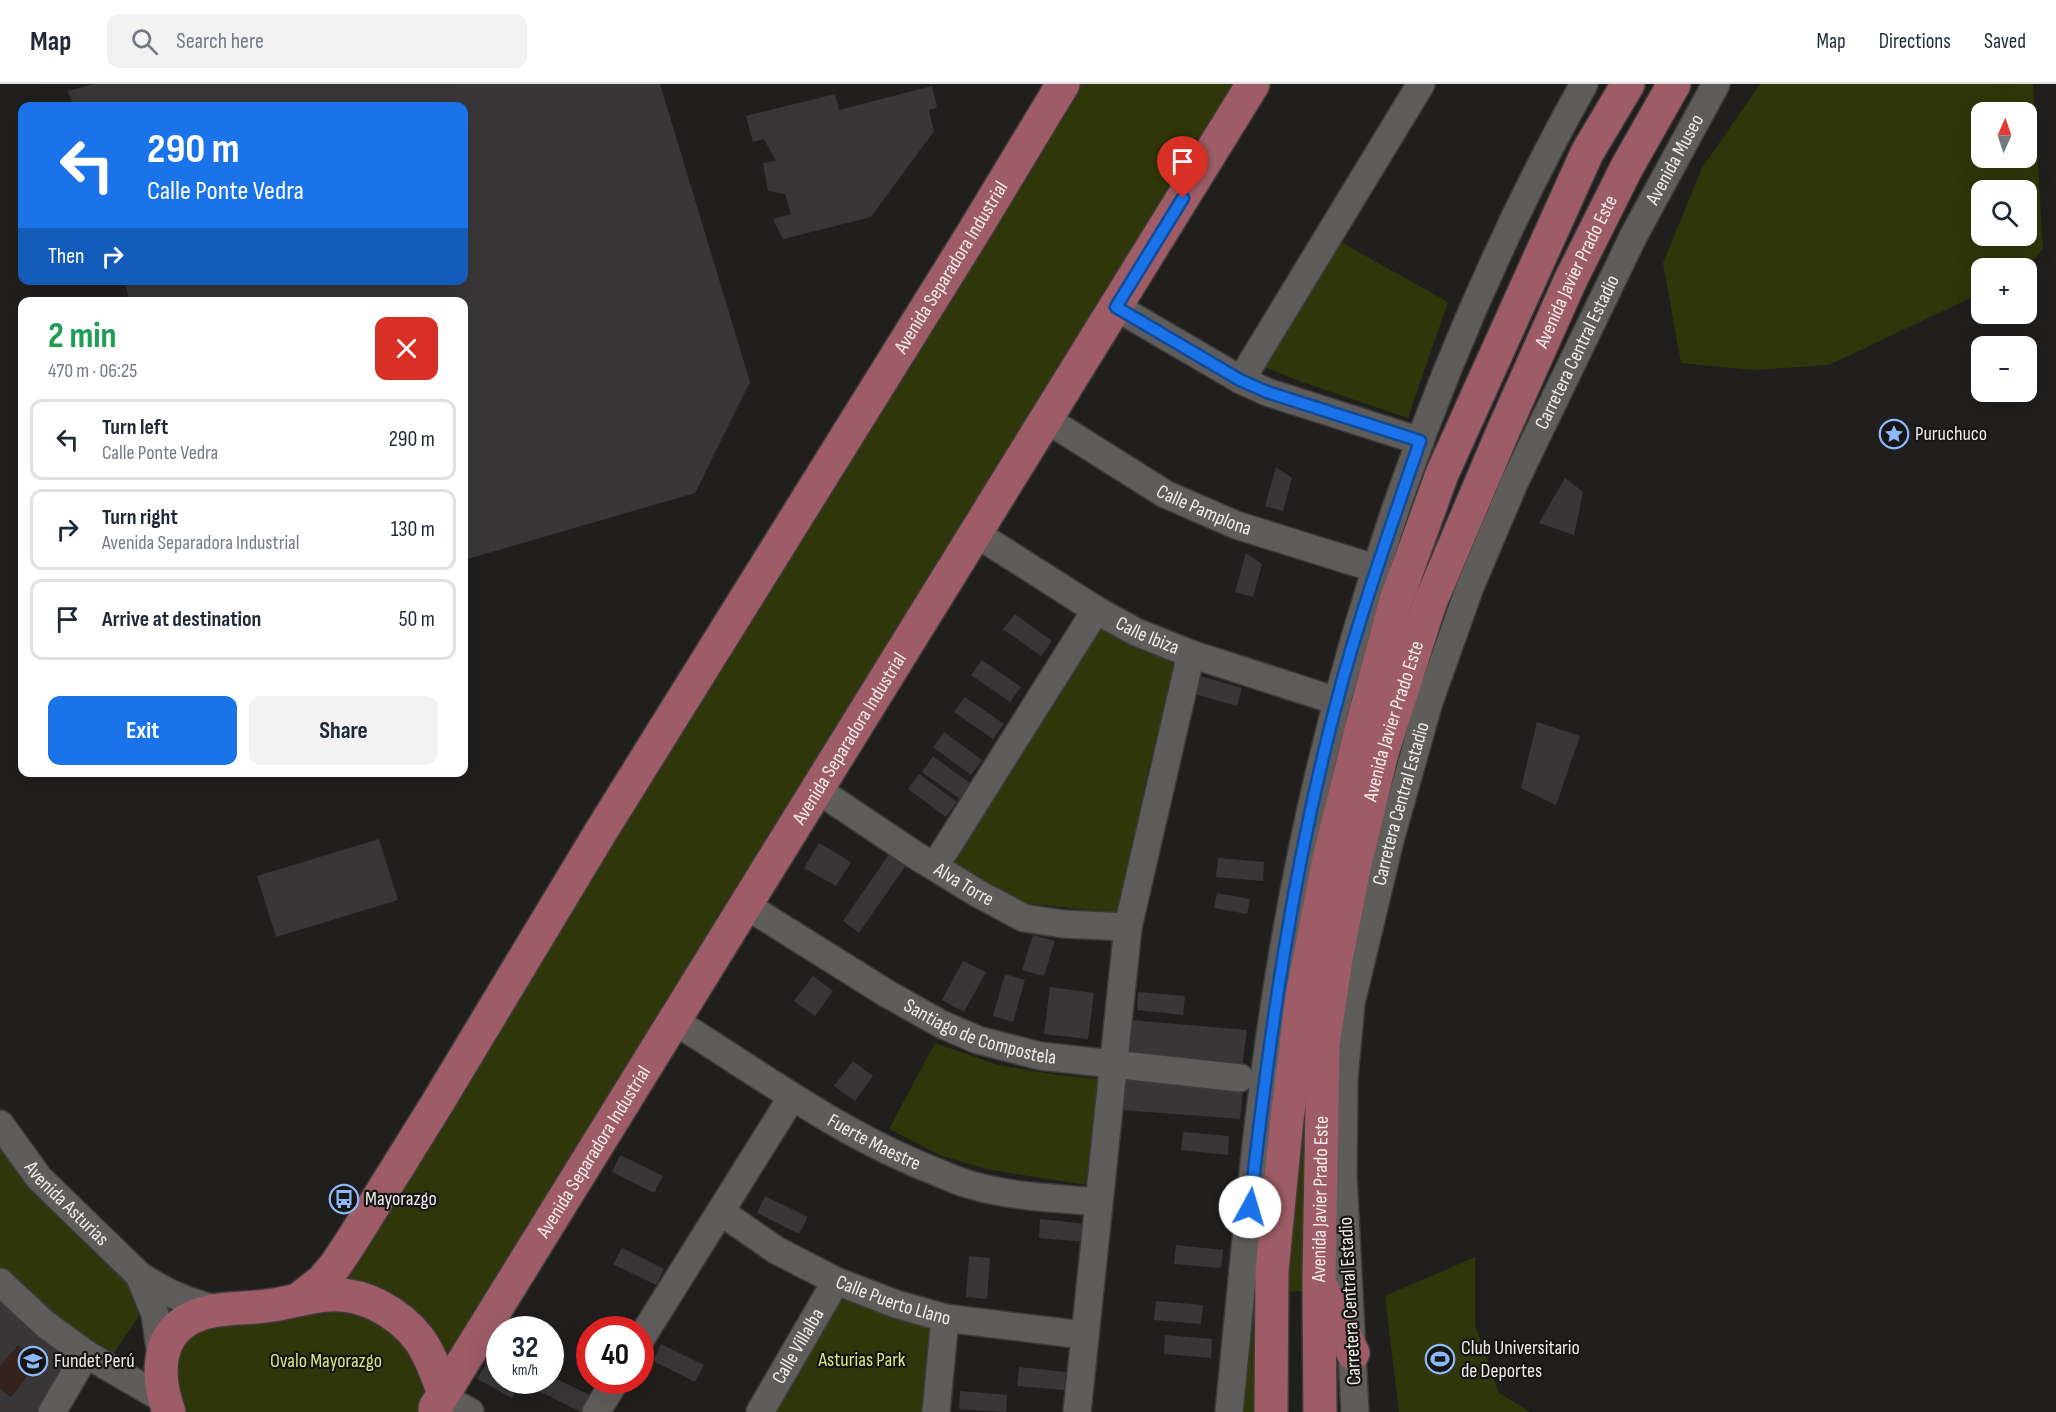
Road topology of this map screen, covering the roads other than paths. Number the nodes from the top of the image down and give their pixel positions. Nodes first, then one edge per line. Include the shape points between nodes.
1 (1063, 84) edge
2 (1253, 84) edge
3 (1421, 84) edge
4 (1584, 84) edge
5 (1628, 84) edge
6 (1674, 84) edge
7 (1716, 84) edge
8 (1634, 235) joint
9 (1116, 307) junction
10 (1240, 380) junction
11 (1046, 419) junction
12 (1420, 441) junction
13 (975, 533) junction
14 (1377, 569) junction
15 (1096, 610) junction
16 (1191, 654) junction
17 (1337, 701) junction
18 (818, 790) junction
19 (935, 866) junction
20 (747, 906) junction
21 (1128, 927) junction
22 (676, 1022) junction
23 (1113, 1063) junction
24 (1240, 1078) dead end
25 (792, 1097) junction
26 (0, 1124) edge
27 (1098, 1202) junction
28 (721, 1212) junction
29 (139, 1275) junction
30 (836, 1281) junction
31 (1319, 1281) junction
32 (0, 1282) edge
33 (298, 1300) junction
34 (222, 1310) junction
35 (654, 1318) edge
36 (945, 1318) junction
37 (1083, 1335) junction
38 (1272, 1342) junction
39 (1353, 1353) junction
40 (86, 1354) junction
41 (161, 1356) junction
42 (607, 1394) edge
43 (447, 1403) edge
44 (167, 1406) edge
45 (1320, 1407) edge
46 (52, 1412) edge
47 (596, 1412) edge
48 (760, 1412) edge
49 (936, 1412) edge
50 (1077, 1412) edge
51 (1229, 1412) edge
52 (1271, 1412) edge
53 (1356, 1412) edge

1 - 33 main road, Avenida Separadora Industrial via 351,1242 322,1281
2 - 9 main road, Avenida Separadora Industrial
3 - 10 street
4 - 12 street via 1476,300
5 - 38 main road, Avenida Javier Prado Este via 1587,153 1442,474 1396,601 1329,859 1302,997 1272,1271
6 - 31 main road, Avenida Javier Prado Este via 1571,279 1503,429 1430,603 1382,753 1348,895 1323,1044
7 - 8 street, Avenida Museo
8 - 39 street, Carretera Central Estadio via 1515,481 1470,587 1429,702 1390,840 1351,1003 1344,1078 1343,1176
9 - 10 street
9 - 11 main road, Avenida Separadora Industrial
10 - 12 street
11 - 13 main road, Avenida Separadora Industrial
11 - 14 street, Calle Pamplona via 1175,498 1236,525
12 - 14 street
13 - 15 street, Calle Ibiza
13 - 18 main road, Avenida Separadora Industrial
14 - 17 street
15 - 16 street, Calle Ibiza via 1136,632
15 - 19 street
16 - 17 street, Calle Ibiza
16 - 21 street
17 - 51 street via 1286,934 1264,1078
18 - 19 street, Alva Torre
18 - 20 main road, Avenida Separadora Industrial
19 - 21 street, Alva Torre via 1031,921
20 - 22 main road, Avenida Separadora Industrial
20 - 23 street, Santiago de Compostela via 886,993 959,1032 1040,1056
21 - 23 street
22 - 25 street, Fuerte Maestre
22 - 43 main road, Avenida Separadora Industrial
23 - 24 street, Santiago de Compostela
23 - 27 street
25 - 27 street, Fuerte Maestre via 877,1147 971,1185
25 - 28 street
26 - 29 street, Avenida Asturias via 39,1178
27 - 37 street
28 - 30 street, Calle Puerto Llano via 776,1250
28 - 35 street
29 - 34 street, Avenida Asturias via 178,1298
29 - 41 street, Avenida Asturias via 155,1314
30 - 36 street, Calle Puerto Llano
30 - 48 street, Calle Villalba
31 - 39 main road
31 - 45 main road, Avenida Javier Prado Este
32 - 40 street via 45,1324
33 - 34 main road
33 - 43 main road via 329,1294 360,1298 402,1320 420,1340
34 - 41 main road via 197,1315 180,1325
36 - 37 street, Calle Puerto Llano
36 - 49 street
37 - 50 street
38 - 45 main road via 1290,1348 1301,1359
38 - 52 main road, Avenida Javier Prado Este
39 - 53 street, Carretera Central Estadio
40 - 44 street
40 - 46 street
41 - 44 main road
42 - 47 street

